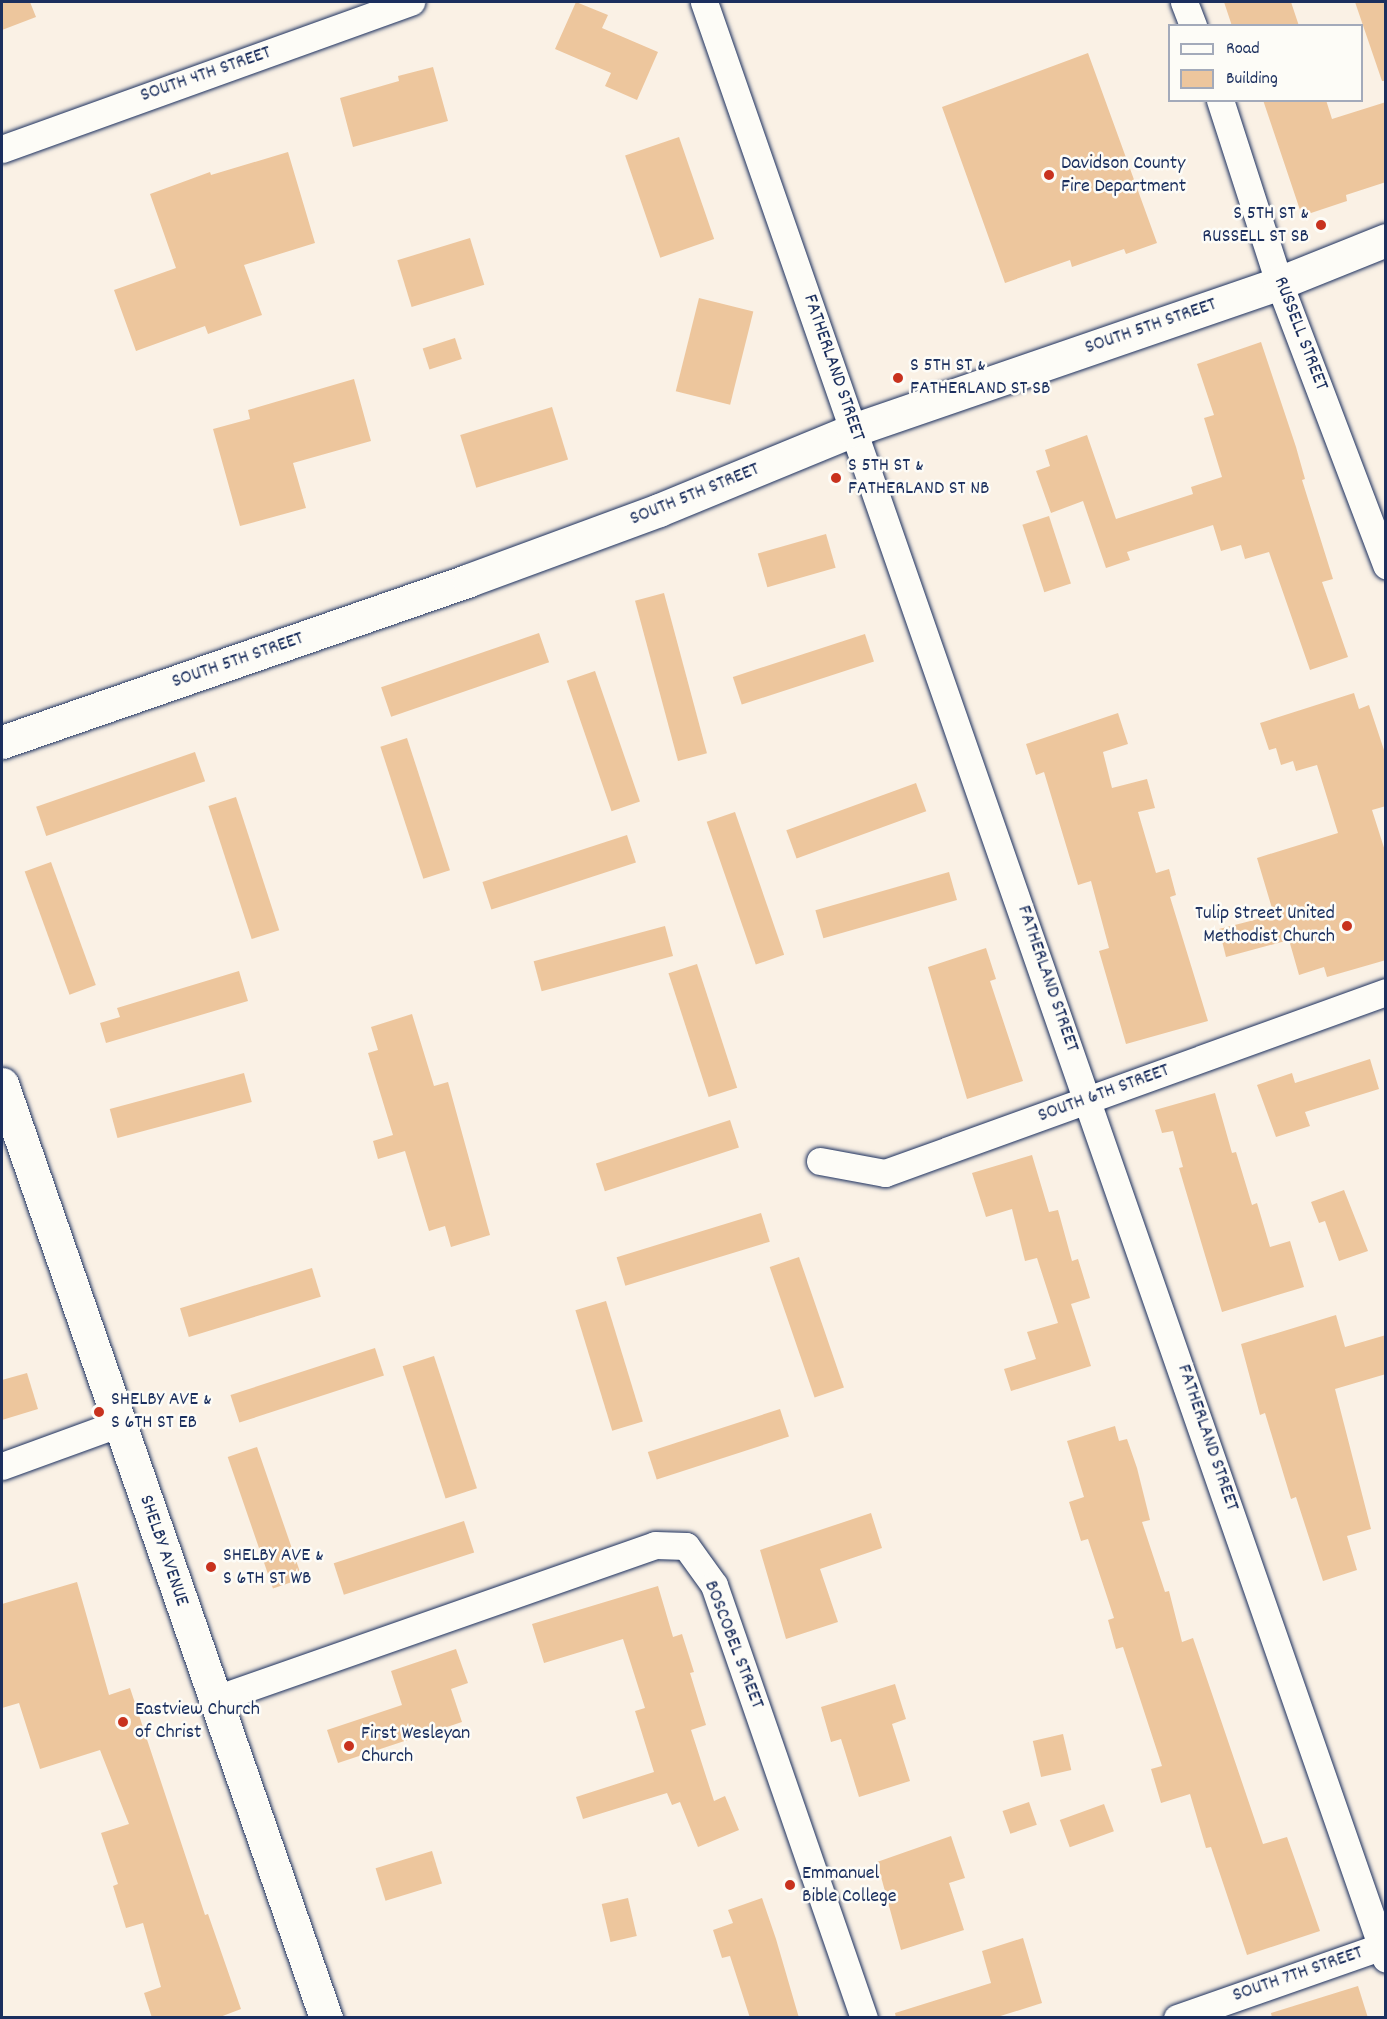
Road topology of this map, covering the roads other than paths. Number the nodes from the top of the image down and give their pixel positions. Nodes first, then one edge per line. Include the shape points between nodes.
1 (411, 2) edge
2 (704, 2) edge
3 (1184, 2) edge
4 (1192, 24) edge
5 (1221, 102) edge
6 (2, 149) edge
7 (1386, 240) edge
8 (1279, 283) junction
9 (853, 430) junction
10 (1386, 565) edge
11 (2, 742) edge
12 (1386, 992) edge
13 (2, 1084) edge
14 (1088, 1099) junction
15 (820, 1161) dead end
16 (120, 1423) junction
17 (2, 1466) edge
18 (213, 1700) junction
19 (1384, 1950) edge
20 (326, 2018) edge
21 (864, 2018) edge
22 (1177, 2018) edge

1 - 6 street, SOUTH 4TH STREET
2 - 9 street, FATHERLAND STREET
3 - 4 street
5 - 8 street, RUSSELL STREET
7 - 8 main road, SOUTH 5TH STREET
8 - 9 main road, SOUTH 5TH STREET
8 - 10 street, RUSSELL STREET
9 - 11 main road, SOUTH 5TH STREET via 659,510 470,580
9 - 14 street, FATHERLAND STREET
12 - 14 street, SOUTH 6TH STREET
13 - 16 main road, SHELBY AVENUE
14 - 15 street, SOUTH 6TH STREET via 885,1173
14 - 19 street, FATHERLAND STREET
16 - 17 street
16 - 18 main road, SHELBY AVENUE
18 - 20 main road, SHELBY AVENUE
18 - 21 street, BOSCOBEL STREET via 655,1545 686,1546 714,1584
19 - 22 street, SOUTH 7TH STREET

